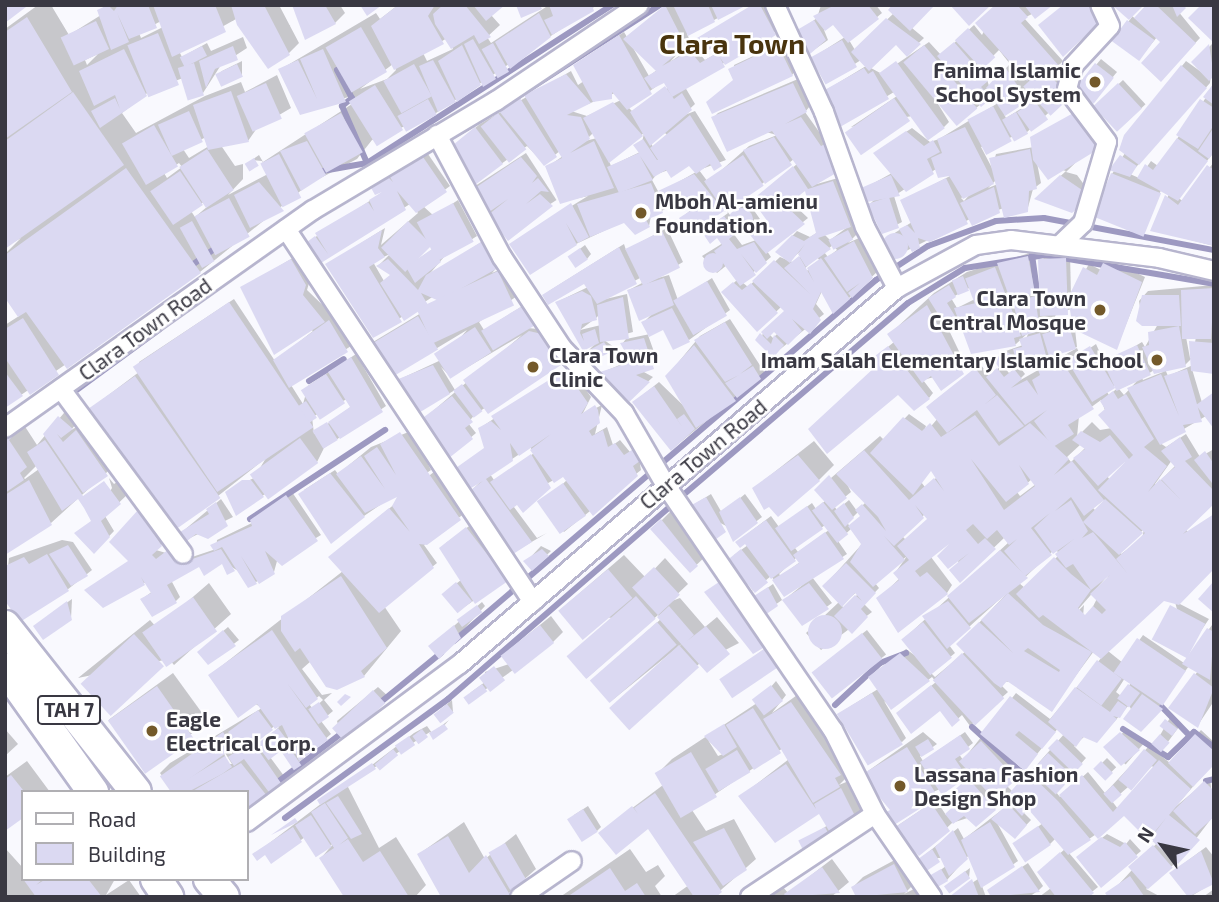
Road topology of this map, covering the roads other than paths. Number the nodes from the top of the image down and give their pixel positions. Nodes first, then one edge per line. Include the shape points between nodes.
1 (639, 5) edge
2 (775, 5) edge
3 (1100, 5) edge
4 (437, 135) junction
5 (286, 229) junction
6 (1061, 244) junction
7 (1214, 271) edge
8 (897, 288) junction
9 (61, 389) junction
10 (5, 428) edge
11 (665, 484) junction
12 (183, 554) dead end
13 (530, 599) junction
14 (5, 626) edge
15 (5, 668) edge
16 (92, 790) edge
17 (134, 790) edge
18 (875, 814) junction
19 (248, 821) edge
20 (572, 861) dead end
21 (211, 881) edge
22 (224, 897) edge
23 (520, 897) edge
24 (750, 897) edge
25 (932, 897) edge

1 - 4 street, Clara Town Road
2 - 8 street via 824,111 864,228
3 - 6 street via 1110,26 1073,66 1067,89 1107,142 1083,223
4 - 5 street, Clara Town Road
4 - 11 street via 502,257 562,348 624,413
5 - 9 street, Clara Town Road
5 - 13 street
6 - 7 street, Clara Town Road
6 - 8 street, Clara Town Road via 976,244
8 - 11 street, Clara Town Road
9 - 10 street, Clara Town Road
9 - 12 street
11 - 13 street, Clara Town Road
11 - 18 street via 833,730
13 - 19 street, Clara Town Road via 460,664
14 - 17 highway, TAH 7
15 - 16 highway, TAH 7
18 - 24 street
18 - 25 street
20 - 23 street
21 - 22 highway

